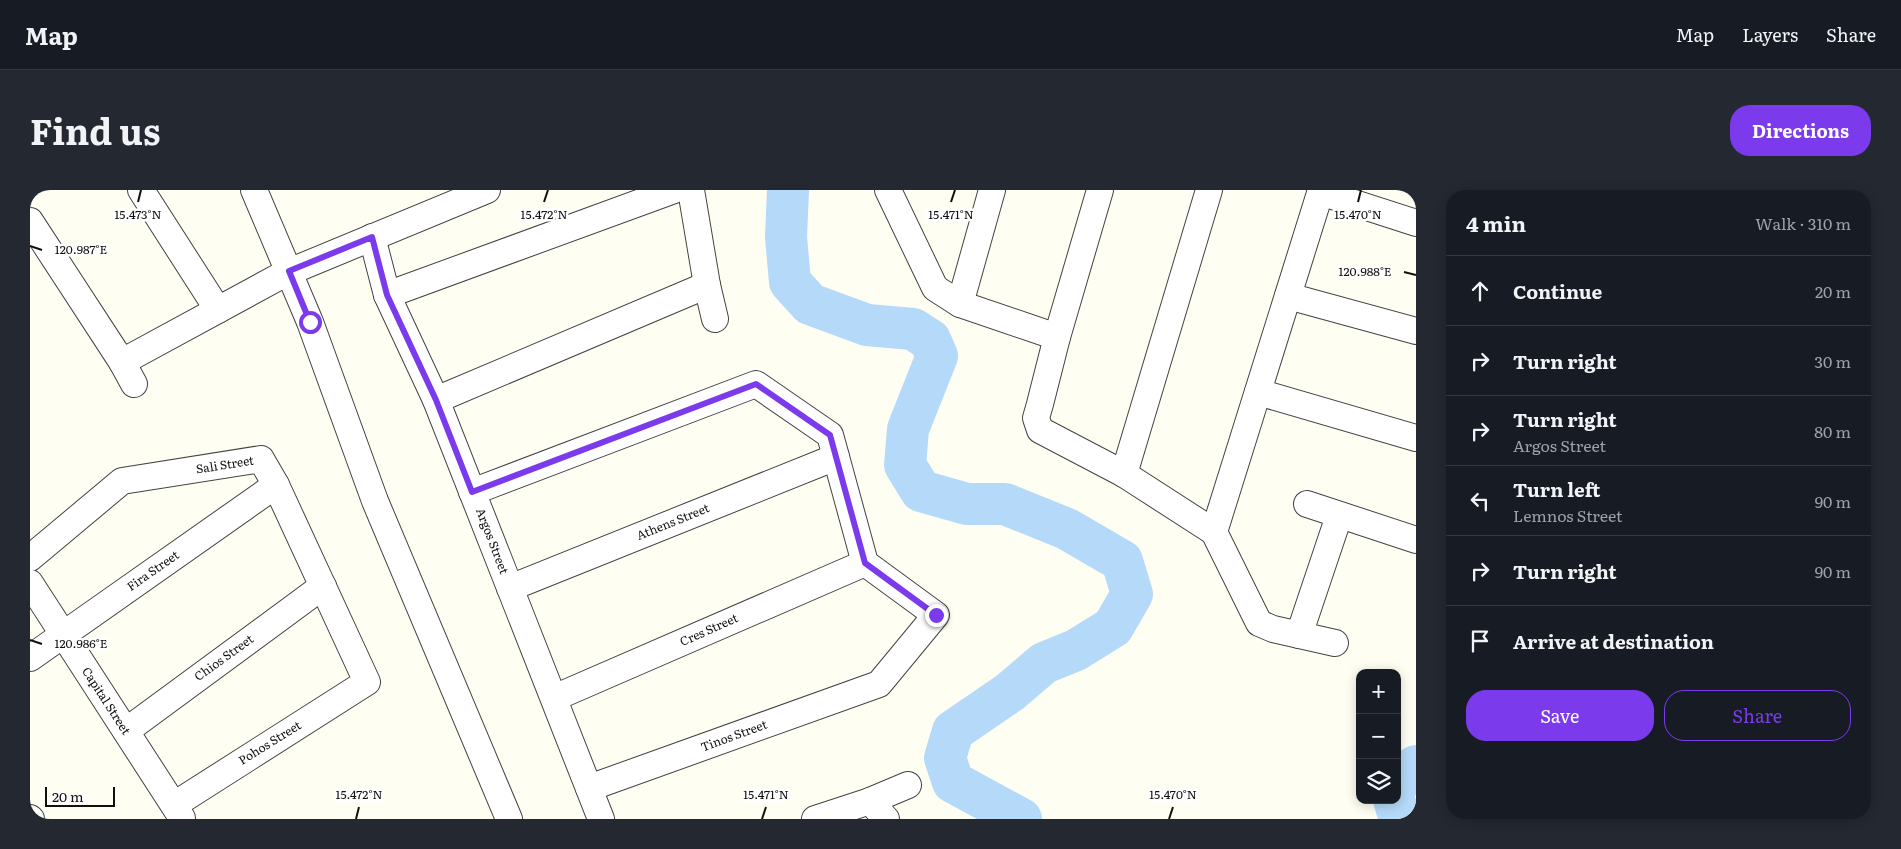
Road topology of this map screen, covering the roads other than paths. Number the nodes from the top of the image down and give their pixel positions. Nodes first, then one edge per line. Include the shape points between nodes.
1 (141, 190) edge
2 (254, 190) edge
3 (488, 190) edge
4 (674, 190) edge
5 (691, 190) edge
6 (888, 190) edge
7 (992, 190) edge
8 (1100, 190) edge
9 (1209, 190) edge
10 (1320, 191) edge
11 (30, 221) edge
12 (1416, 223) edge
13 (372, 237) junction
14 (289, 271) junction
15 (707, 285) junction
16 (387, 295) junction
17 (1288, 296) junction
18 (960, 304) junction
19 (218, 310) junction
20 (715, 319) dead end
21 (1416, 331) edge
22 (1057, 337) junction
23 (1258, 392) junction
24 (436, 400) junction
25 (1416, 438) edge
26 (836, 457) junction
27 (1124, 474) junction
28 (276, 485) junction
29 (472, 492) junction
30 (1308, 504) dead end
31 (1339, 516) junction
32 (1214, 532) junction
33 (1416, 540) edge
34 (30, 558) edge
35 (865, 563) junction
36 (30, 583) edge
37 (322, 586) junction
38 (510, 588) junction
39 (63, 634) junction
40 (1299, 635) junction
41 (1335, 642) dead end
42 (30, 658) edge
43 (367, 682) joint
44 (554, 698) junction
45 (126, 731) junction
46 (908, 784) dead end
47 (589, 788) junction
48 (878, 810) edge
49 (178, 812) edge
50 (509, 819) edge
51 (601, 819) edge
52 (815, 819) edge

1 - 19 street
2 - 14 street
3 - 13 street
4 - 16 street
5 - 15 street
6 - 18 street via 935,288
7 - 18 street
8 - 22 street
9 - 27 street
10 - 12 street
10 - 17 street
11 - 19 street via 128,373
13 - 14 street
13 - 16 street, Argos Street
14 - 19 street
14 - 50 street via 375,501
15 - 20 street
15 - 24 street
16 - 24 street, Argos Street
17 - 21 street
17 - 23 street
18 - 22 street
22 - 27 street via 1036,418 1040,430
23 - 25 street
23 - 32 street
24 - 29 street, Argos Street
26 - 29 street via 830,435 756,384
26 - 35 street
26 - 38 street, Athens Street
27 - 32 street
28 - 34 street, Sali Street via 261,459 122,481
28 - 37 street, Sali Street
28 - 39 street, Fira Street
29 - 38 street, Argos Street
30 - 31 street
31 - 33 street
31 - 40 street
32 - 40 street via 1259,623
35 - 44 street, Cres Street
35 - 47 street, Tinos Street via 936,615 879,684
36 - 39 street, Capital Street
37 - 43 street, Sali Street
37 - 45 street, Chios Street
38 - 44 street, Argos Street
39 - 42 street, Fira Street
39 - 45 street, Capital Street
40 - 41 street
43 - 49 street, Pohos Street
44 - 47 street, Argos Street
45 - 49 street, Capital Street
46 - 48 street
47 - 51 street, Argos Street
48 - 52 street

